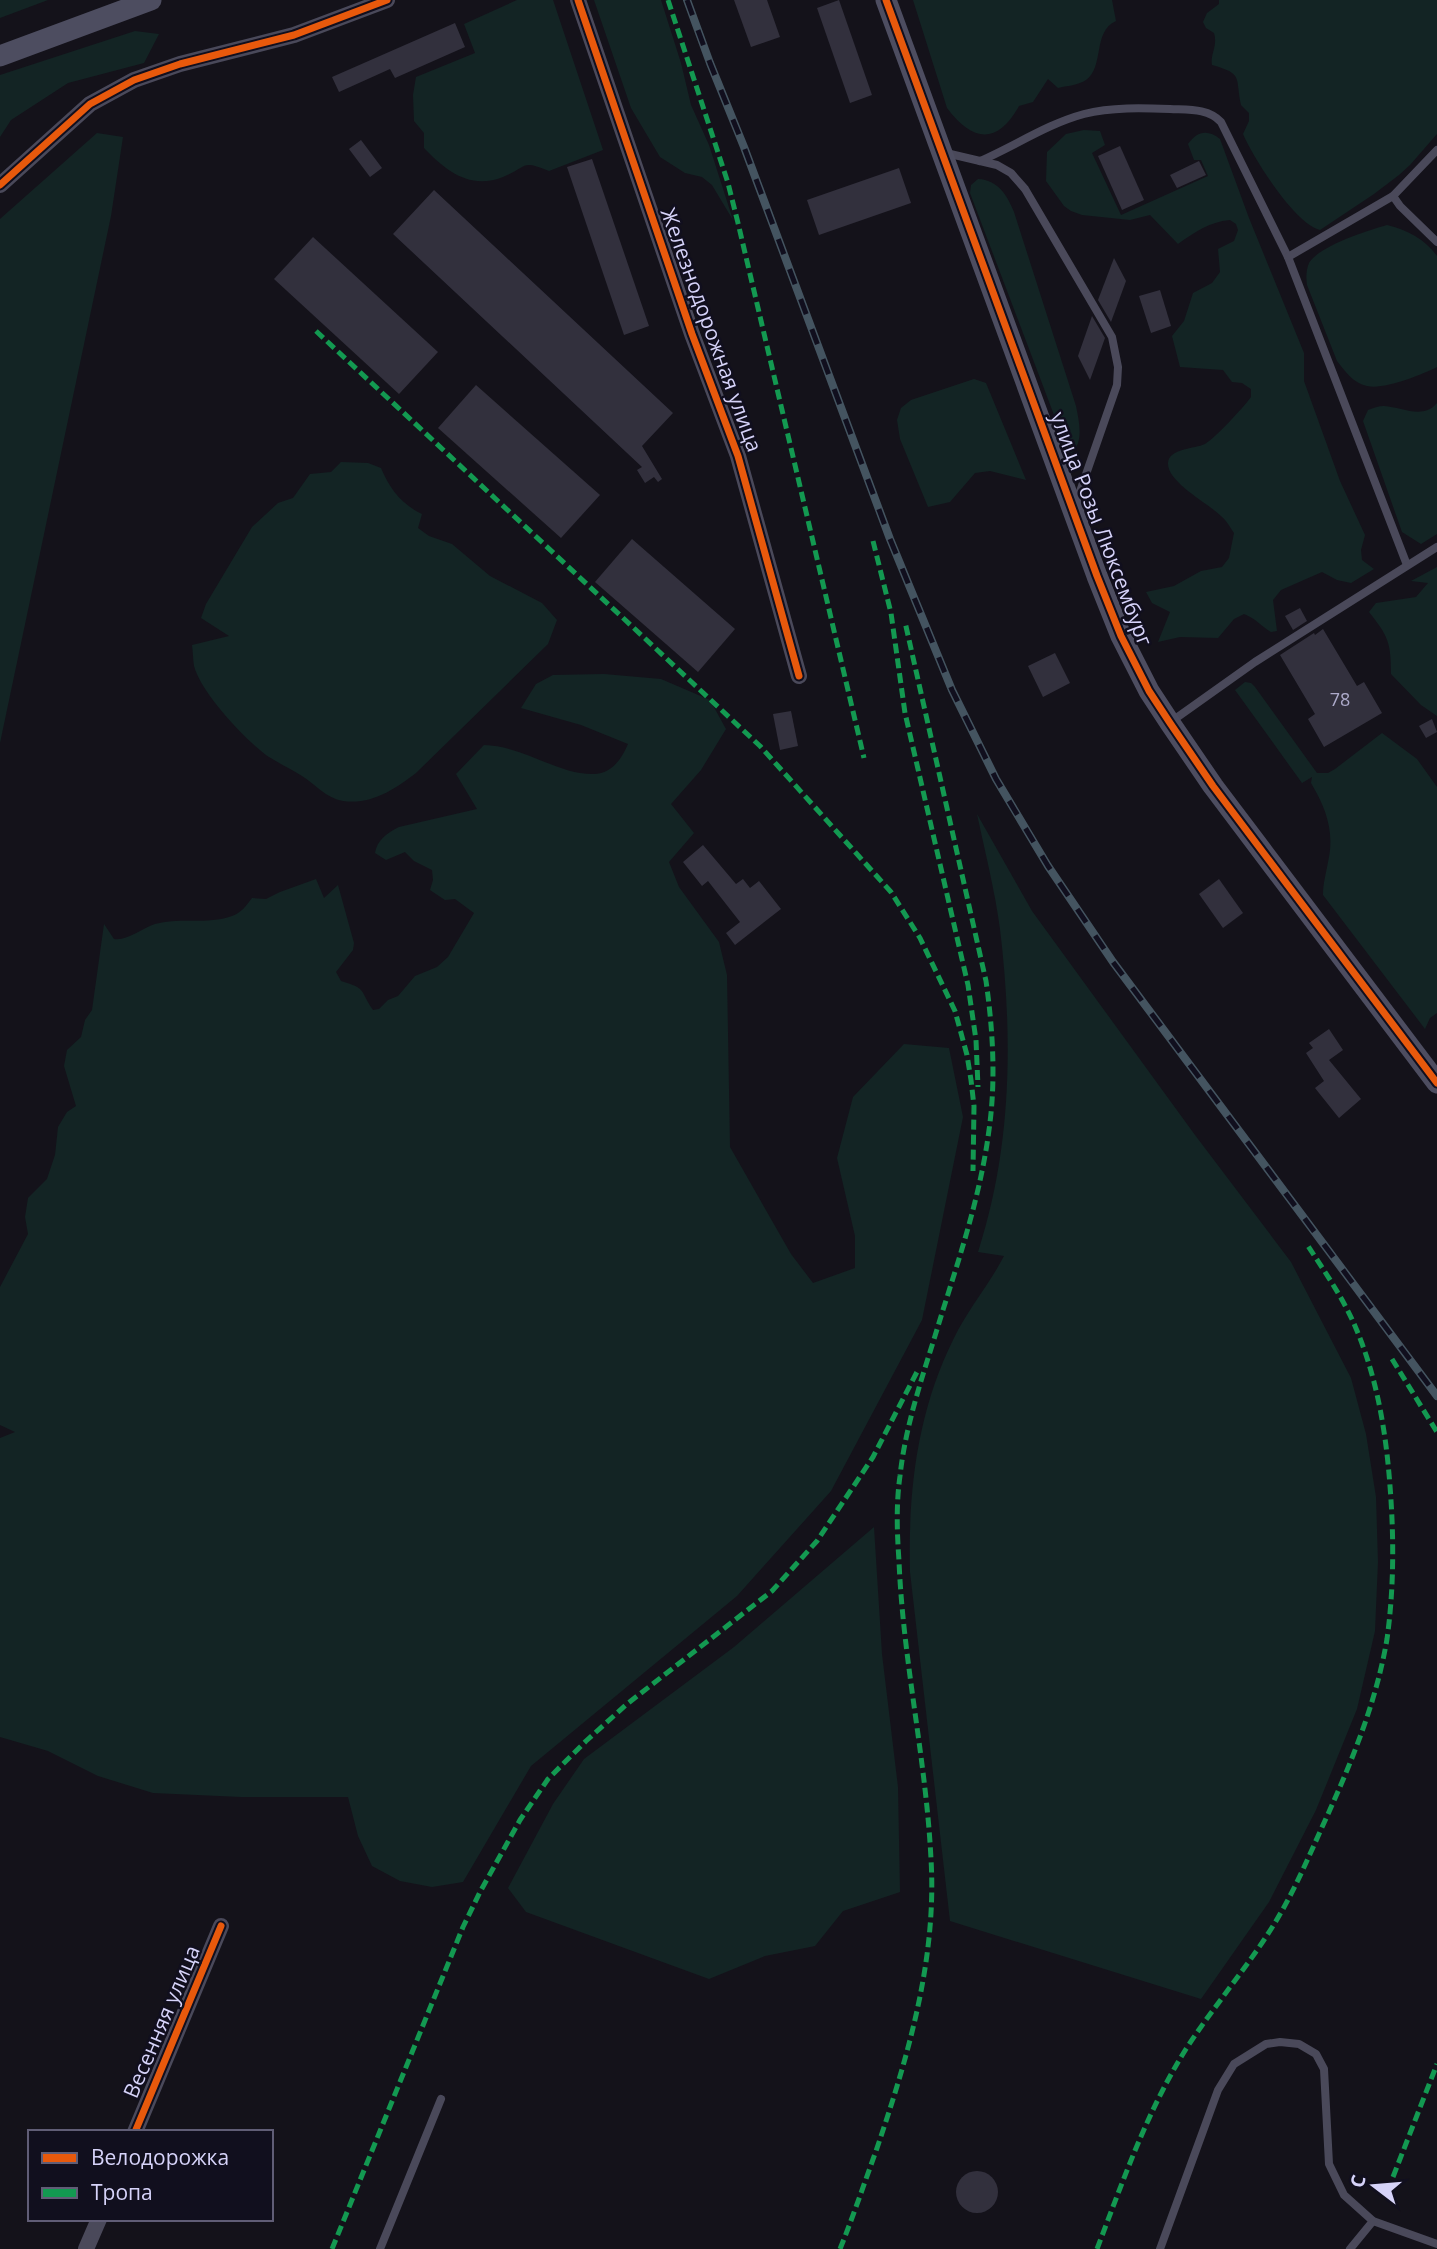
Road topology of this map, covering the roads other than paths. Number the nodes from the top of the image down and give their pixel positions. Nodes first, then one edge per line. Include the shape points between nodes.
1 (151, 0) edge
2 (387, 0) edge
3 (578, 0) edge
4 (886, 0) edge
5 (0, 55) edge
6 (1437, 150) edge
7 (941, 152) junction
8 (980, 161) junction
9 (0, 185) edge
10 (1392, 196) junction
11 (1437, 242) edge
12 (1288, 257) junction
13 (1073, 509) junction
14 (1437, 547) edge
15 (1408, 565) junction
16 (799, 676) dead end
17 (1170, 723) junction
18 (1437, 1083) edge
19 (221, 1926) dead end
20 (441, 2099) dead end
21 (136, 2130) edge
22 (98, 2221) edge
23 (1373, 2221) junction
24 (1437, 2244) edge
25 (86, 2249) edge
26 (380, 2249) edge
27 (1160, 2249) edge
28 (1350, 2249) edge

1 - 5 street
2 - 9 street via 294,35 134,80 90,104
3 - 16 street, Железнодорожная улица via 738,456
4 - 7 street, улица Розы Люксембург
6 - 10 lane
7 - 8 lane
7 - 13 street, улица Розы Люксембург
8 - 12 lane via 1083,114 1138,108 1203,111 1221,122
8 - 13 lane via 1011,173 1025,189 1112,337 1117,386
10 - 11 lane
10 - 12 lane
12 - 15 lane
13 - 17 street, улица Розы Люксембург via 1121,636
14 - 15 lane
15 - 17 lane via 1255,662
17 - 18 street, улица Розы Люксембург
19 - 21 street, Весенняя улица
20 - 26 lane
22 - 25 street
23 - 24 lane
23 - 27 lane via 1344,2194 1329,2164 1324,2069 1315,2054 1299,2044 1280,2042 1266,2044 1234,2064 1218,2090
23 - 28 lane

